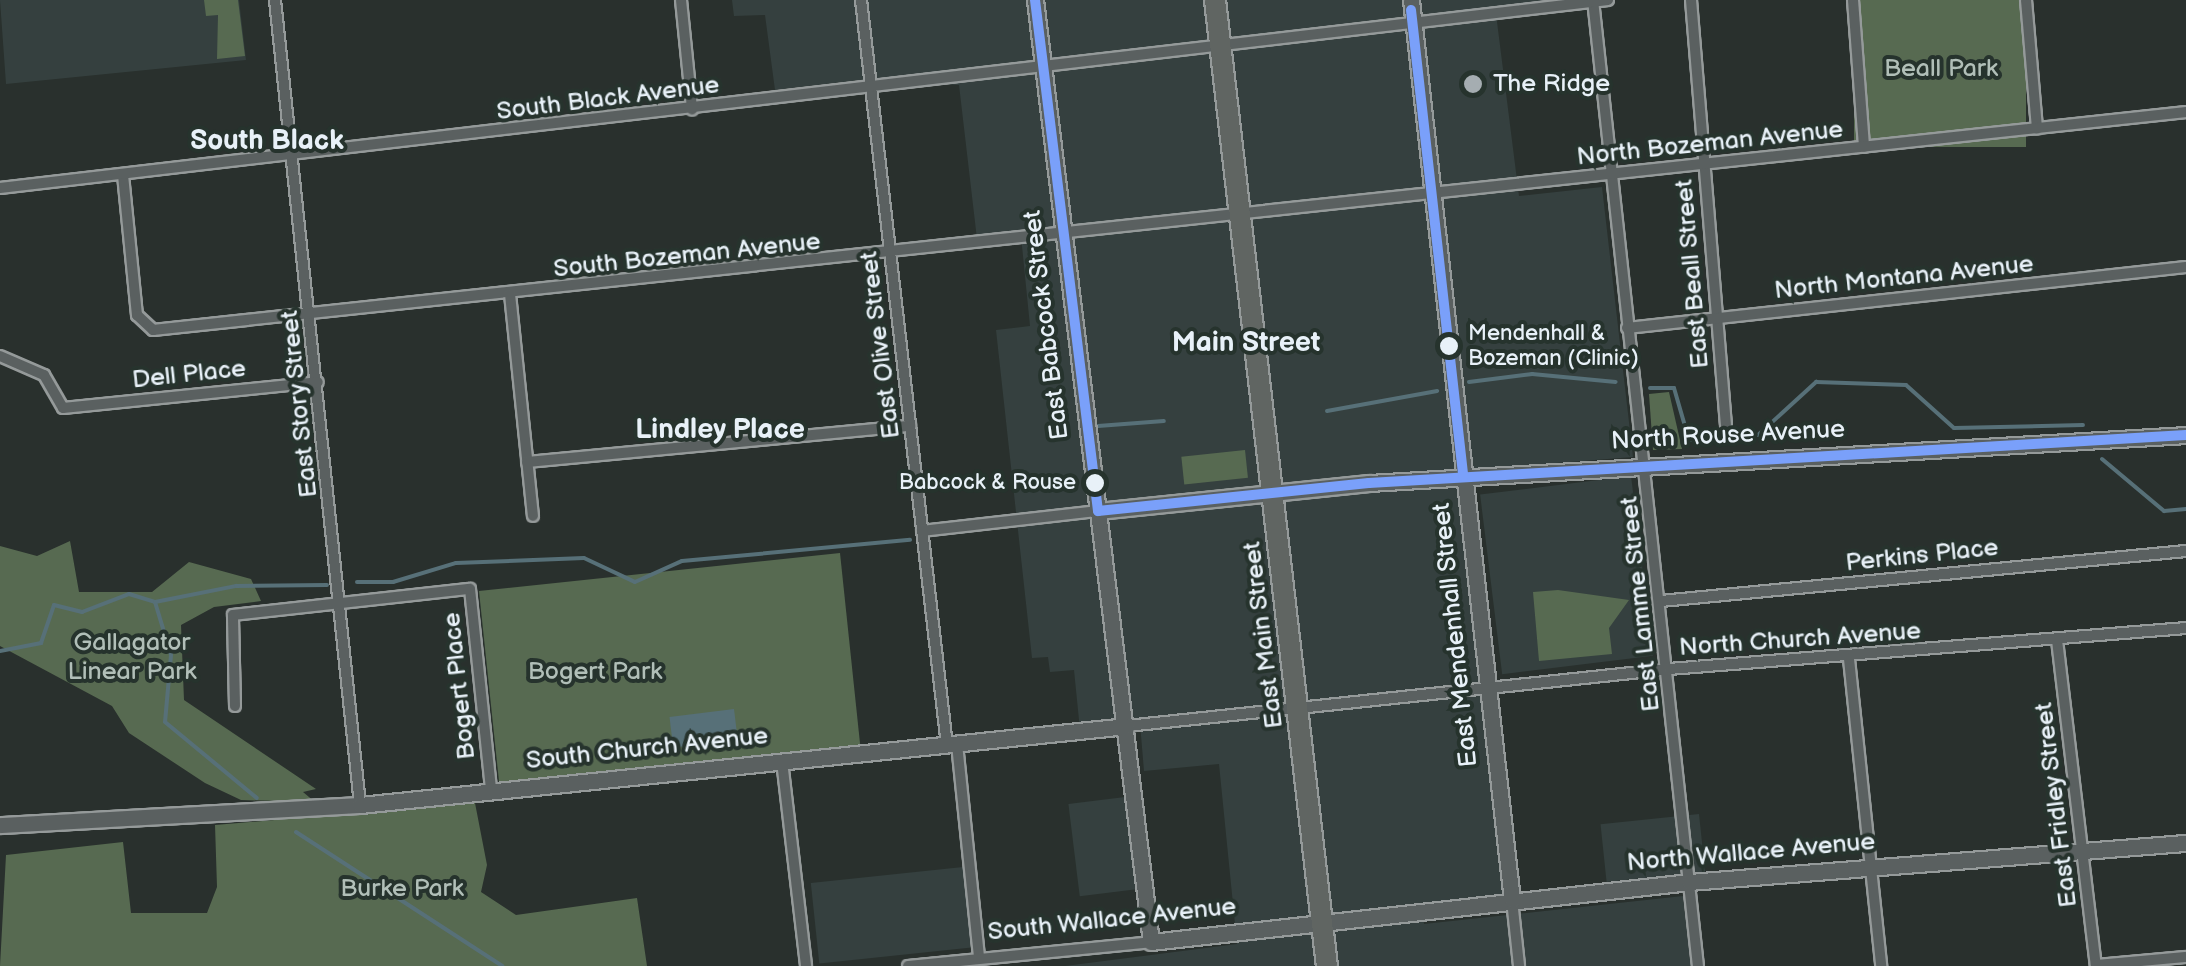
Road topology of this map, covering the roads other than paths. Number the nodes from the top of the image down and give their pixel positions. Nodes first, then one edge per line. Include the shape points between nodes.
1 (275, 0) edge
2 (681, 0) edge
3 (861, 0) edge
4 (1035, 0) edge
5 (1215, 0) edge
6 (1410, 0) edge
7 (1608, 0) edge
8 (1691, 0) edge
9 (1853, 0) edge
10 (2026, 0) edge
11 (1593, 1) edge
12 (1412, 23) junction
13 (1220, 47) junction
14 (1044, 66) junction
15 (871, 86) junction
16 (692, 109) junction
17 (2186, 112) edge
18 (2038, 128) junction
19 (1864, 147) junction
20 (293, 156) junction
21 (1704, 164) junction
22 (1610, 174) junction
23 (123, 176) junction
24 (0, 188) edge
25 (1429, 196) junction
26 (1240, 218) junction
27 (1062, 238) junction
28 (890, 255) junction
29 (2186, 267) edge
30 (510, 294) junction
31 (310, 313) junction
32 (1717, 318) junction
33 (1627, 328) junction
34 (0, 356) edge
35 (318, 382) junction
36 (1726, 425) dead end
37 (910, 426) junction
38 (2186, 435) edge
39 (527, 462) junction
40 (1645, 465) junction
41 (1464, 476) junction
42 (1273, 494) junction
43 (1098, 512) junction
44 (533, 516) dead end
45 (922, 531) junction
46 (2186, 551) edge
47 (341, 600) junction
48 (1662, 601) junction
49 (2186, 628) edge
50 (2058, 640) junction
51 (1848, 658) junction
52 (1670, 669) junction
53 (1486, 686) junction
54 (235, 706) dead end
55 (1298, 709) junction
56 (1126, 726) junction
57 (952, 744) junction
58 (782, 761) junction
59 (491, 789) junction
60 (360, 804) junction
61 (0, 824) edge
62 (2186, 843) edge
63 (2083, 851) junction
64 (1870, 868) junction
65 (1688, 882) junction
66 (1512, 900) junction
67 (1321, 924) junction
68 (1151, 942) junction
69 (2186, 957) edge
70 (980, 958) junction
71 (806, 966) edge
72 (908, 966) edge
73 (1326, 966) edge
74 (1519, 966) edge
75 (1698, 966) edge
76 (1881, 966) edge
77 (2096, 966) edge

1 - 20 street, East Story Street
2 - 16 street
3 - 15 street, East Olive Street
4 - 14 street, East Babcock Street
5 - 13 highway, East Main Street
6 - 12 street, East Mendenhall Street
7 - 11 street, South Black Avenue
8 - 21 street, East Beall Street
9 - 19 street
10 - 18 street
11 - 12 street, South Black Avenue
11 - 22 street, East Lamme Street
12 - 13 street, South Black Avenue
12 - 25 street, East Mendenhall Street
13 - 14 street, South Black Avenue
13 - 26 highway, East Main Street
14 - 15 street, South Black Avenue
14 - 27 street, East Babcock Street
15 - 16 street, South Black Avenue
15 - 28 street, East Olive Street
16 - 20 street, South Black Avenue
17 - 18 street, North Bozeman Avenue
18 - 19 street, North Bozeman Avenue
19 - 21 street, North Bozeman Avenue
20 - 23 street, South Black Avenue
20 - 31 street, East Story Street
21 - 22 street, North Bozeman Avenue
21 - 32 street, East Beall Street
22 - 25 street, North Bozeman Avenue
22 - 33 street, East Lamme Street
23 - 24 street, South Black Avenue
23 - 31 street, South Bozeman Avenue via 141,322 154,330
25 - 26 street, North Bozeman Avenue
25 - 41 street, East Mendenhall Street
26 - 27 street, South Bozeman Avenue
26 - 42 highway, East Main Street
27 - 28 street, South Bozeman Avenue
27 - 43 street, East Babcock Street
28 - 30 street, South Bozeman Avenue
28 - 37 street, East Olive Street
29 - 32 street, North Montana Avenue
30 - 31 street, South Bozeman Avenue
30 - 39 street
31 - 35 street, East Story Street
32 - 33 street, North Montana Avenue
32 - 36 street, East Beall Street
33 - 40 street, East Lamme Street
34 - 35 street, Dell Place via 44,375 63,408
35 - 47 street, East Story Street
37 - 39 street
37 - 45 street, East Olive Street
38 - 40 street, North Rouse Avenue
39 - 44 street
40 - 41 street, North Rouse Avenue
40 - 48 street, East Lamme Street
41 - 42 street, North Rouse Avenue
41 - 53 street, East Mendenhall Street
42 - 43 street, North Rouse Avenue
42 - 55 highway, East Main Street
43 - 45 street
43 - 56 street, East Babcock Street
45 - 57 street, East Olive Street
46 - 48 street, Perkins Place
47 - 54 street via 230,618
47 - 59 street, Bogert Place via 470,589
47 - 60 street, East Story Street
48 - 52 street, East Lamme Street
49 - 50 street, North Church Avenue
50 - 51 street, North Church Avenue
50 - 63 street, East Fridley Street
51 - 52 street, North Church Avenue
51 - 64 street
52 - 53 street, North Church Avenue
52 - 65 street, East Lamme Street
53 - 55 street, North Church Avenue
53 - 66 street, East Mendenhall Street
55 - 56 street, South Church Avenue
55 - 67 highway, East Main Street
56 - 57 street, South Church Avenue
56 - 68 street, East Babcock Street
57 - 58 street, South Church Avenue
57 - 70 street, East Olive Street
58 - 59 street, South Church Avenue
58 - 71 street
59 - 60 street, South Church Avenue
60 - 61 street, South Church Avenue
62 - 63 street, North Wallace Avenue
63 - 64 street, North Wallace Avenue
63 - 77 street, East Fridley Street
64 - 65 street, North Wallace Avenue
64 - 76 street
65 - 66 street, North Wallace Avenue
65 - 75 street, East Lamme Street
66 - 67 street, North Wallace Avenue
66 - 74 street, East Mendenhall Street
67 - 68 street, South Wallace Avenue
67 - 73 highway, East Main Street
68 - 70 street, South Wallace Avenue
69 - 77 street
70 - 72 street, South Wallace Avenue

